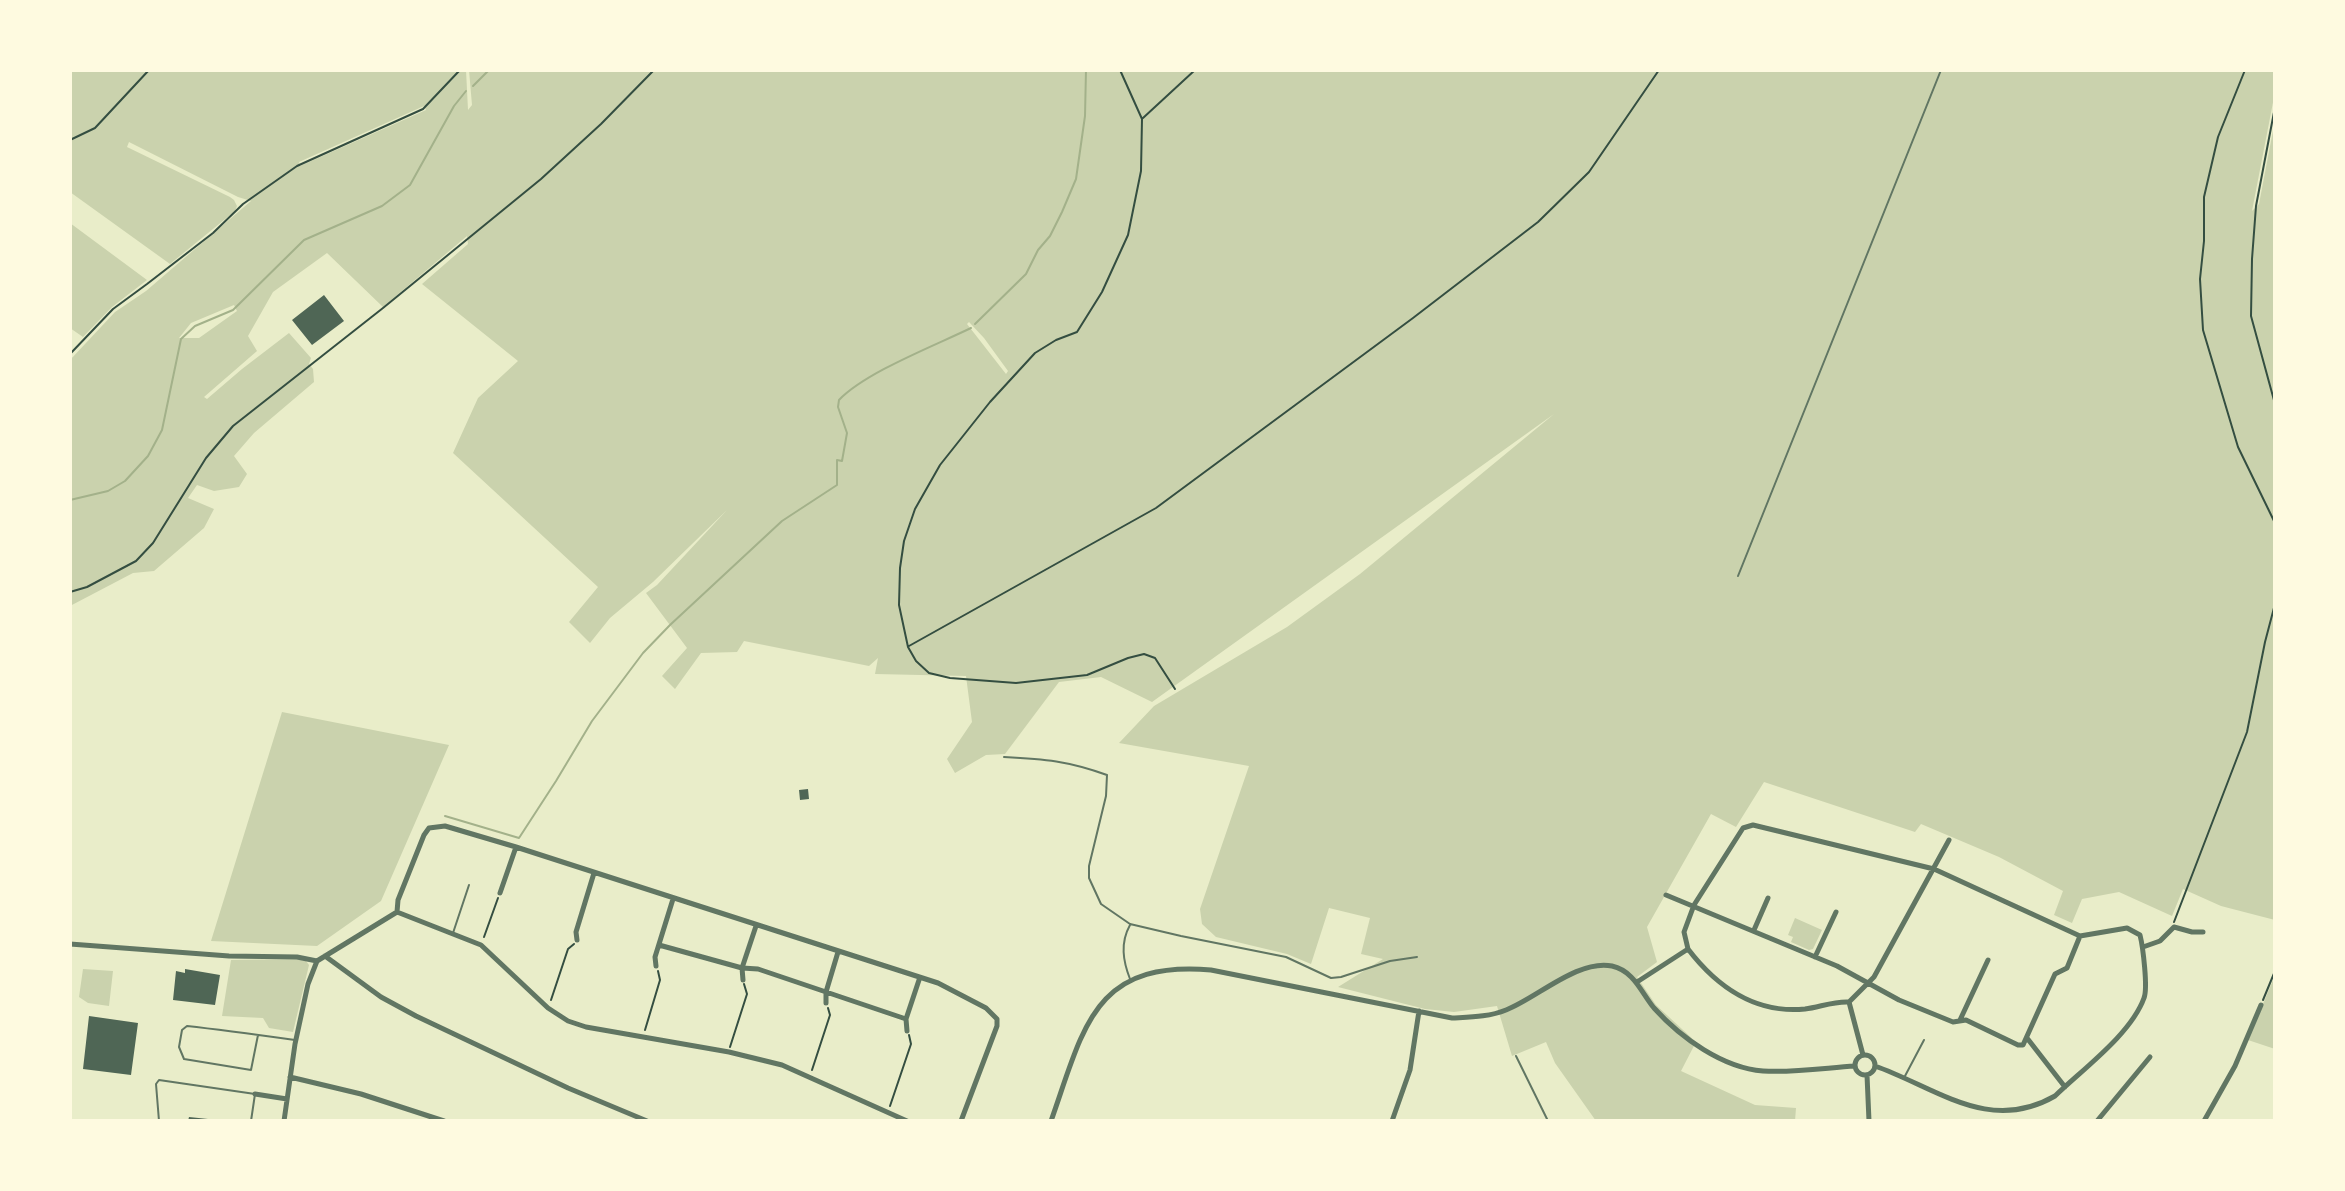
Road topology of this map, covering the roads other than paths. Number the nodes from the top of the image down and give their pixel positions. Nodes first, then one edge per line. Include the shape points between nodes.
1 (1941, 70) edge
2 (1738, 576) dead end
3 (1004, 757) dead end
4 (1949, 840) dead end
5 (516, 847) junction
6 (1934, 869) junction
7 (594, 873) junction
8 (469, 885) dead end
9 (500, 893) road end
10 (1666, 895) dead end
11 (1768, 898) dead end
12 (673, 899) junction
13 (1694, 905) junction
14 (397, 912) junction
15 (1836, 912) dead end
16 (1130, 924) junction
17 (756, 926) junction
18 (1754, 930) junction
19 (2203, 932) dead end
20 (453, 934) junction
21 (2080, 936) junction
22 (577, 940) road end
23 (70, 944) edge
24 (659, 945) junction
25 (2143, 947) junction
26 (1688, 949) junction
27 (838, 952) junction
28 (325, 956) junction
29 (1417, 957) dead end
30 (1815, 957) junction
31 (1988, 960) dead end
32 (317, 961) junction
33 (656, 966) road end
34 (742, 968) junction
35 (920, 977) junction
36 (1130, 979) junction
37 (743, 980) road end
38 (1637, 982) junction
39 (1870, 983) junction
40 (826, 992) junction
41 (1849, 1002) junction
42 (826, 1003) road end
43 (2261, 1005) road end
44 (1419, 1011) junction
45 (906, 1019) junction
46 (1959, 1021) junction
47 (907, 1031) road end
48 (258, 1035) junction
49 (2027, 1038) junction
50 (296, 1040) junction
51 (1924, 1040) dead end
52 (1863, 1055) junction
53 (1516, 1056) dead end
54 (2150, 1057) dead end
55 (1855, 1066) junction
56 (1875, 1066) junction
57 (1867, 1075) junction
58 (290, 1077) junction
59 (1905, 1077) junction
60 (2065, 1087) junction
61 (255, 1094) junction
62 (287, 1099) junction
63 (159, 1121) edge
64 (251, 1121) edge
65 (284, 1121) edge
66 (444, 1121) edge
67 (647, 1121) edge
68 (907, 1121) edge
69 (961, 1121) edge
70 (1051, 1121) edge
71 (1392, 1121) edge
72 (1548, 1121) edge
73 (1869, 1121) edge
74 (2097, 1121) edge
75 (2204, 1121) edge

1 - 2 lane
3 - 16 lane via 1074,763 1107,775 1089,878 1101,904
4 - 6 street
5 - 7 street
5 - 9 street
5 - 14 street via 445,826 429,828
6 - 13 street via 1753,825 1743,828
6 - 21 street
6 - 39 street
7 - 12 street
7 - 22 street
8 - 20 lane
10 - 13 street
11 - 18 street
12 - 17 street
12 - 24 street
13 - 18 street
13 - 26 street via 1684,932
14 - 20 street
14 - 28 street
15 - 30 street
16 - 29 lane via 1286,957 1331,978
16 - 36 lane via 1123,956
17 - 27 street
17 - 34 street
18 - 30 street
19 - 25 street via 2174,927 2160,941
20 - 68 street via 481,945 568,1021 782,1065
21 - 25 street via 2127,928 2140,935
21 - 49 street via 2067,968 2055,974
23 - 32 street
24 - 33 street
24 - 34 street
25 - 60 street via 2146,995 2129,1027
26 - 38 street
26 - 41 street via 1708,974 1759,1004 1803,1009
27 - 35 street
27 - 40 street
28 - 32 street
28 - 67 street via 416,1016
30 - 39 street
31 - 46 street
32 - 50 street
34 - 37 street
34 - 40 street
35 - 45 street
35 - 69 street via 986,1008 997,1019
36 - 44 street via 1166,969 1211,970
36 - 70 street via 1089,1019
38 - 44 street via 1613,966 1597,966 1505,1011 1452,1018
38 - 55 street via 1674,1026 1731,1063 1782,1071
39 - 41 street
39 - 46 street via 1899,1000
40 - 42 street
40 - 45 street
41 - 52 street
43 - 75 street
44 - 71 street via 1410,1070
45 - 47 street
46 - 49 street via 2018,1045
48 - 48 lane via 187,1026 179,1047 184,1059 251,1070
48 - 50 lane
49 - 60 street
50 - 58 street
51 - 59 lane
52 - 55 street
52 - 56 street
53 - 72 lane
54 - 74 street
55 - 57 street
56 - 57 street
56 - 59 street
57 - 73 street
58 - 62 street
58 - 66 street
59 - 60 street via 1973,1108 1997,1112 2042,1104
61 - 62 street
61 - 63 lane via 159,1080
61 - 64 lane
62 - 65 street

